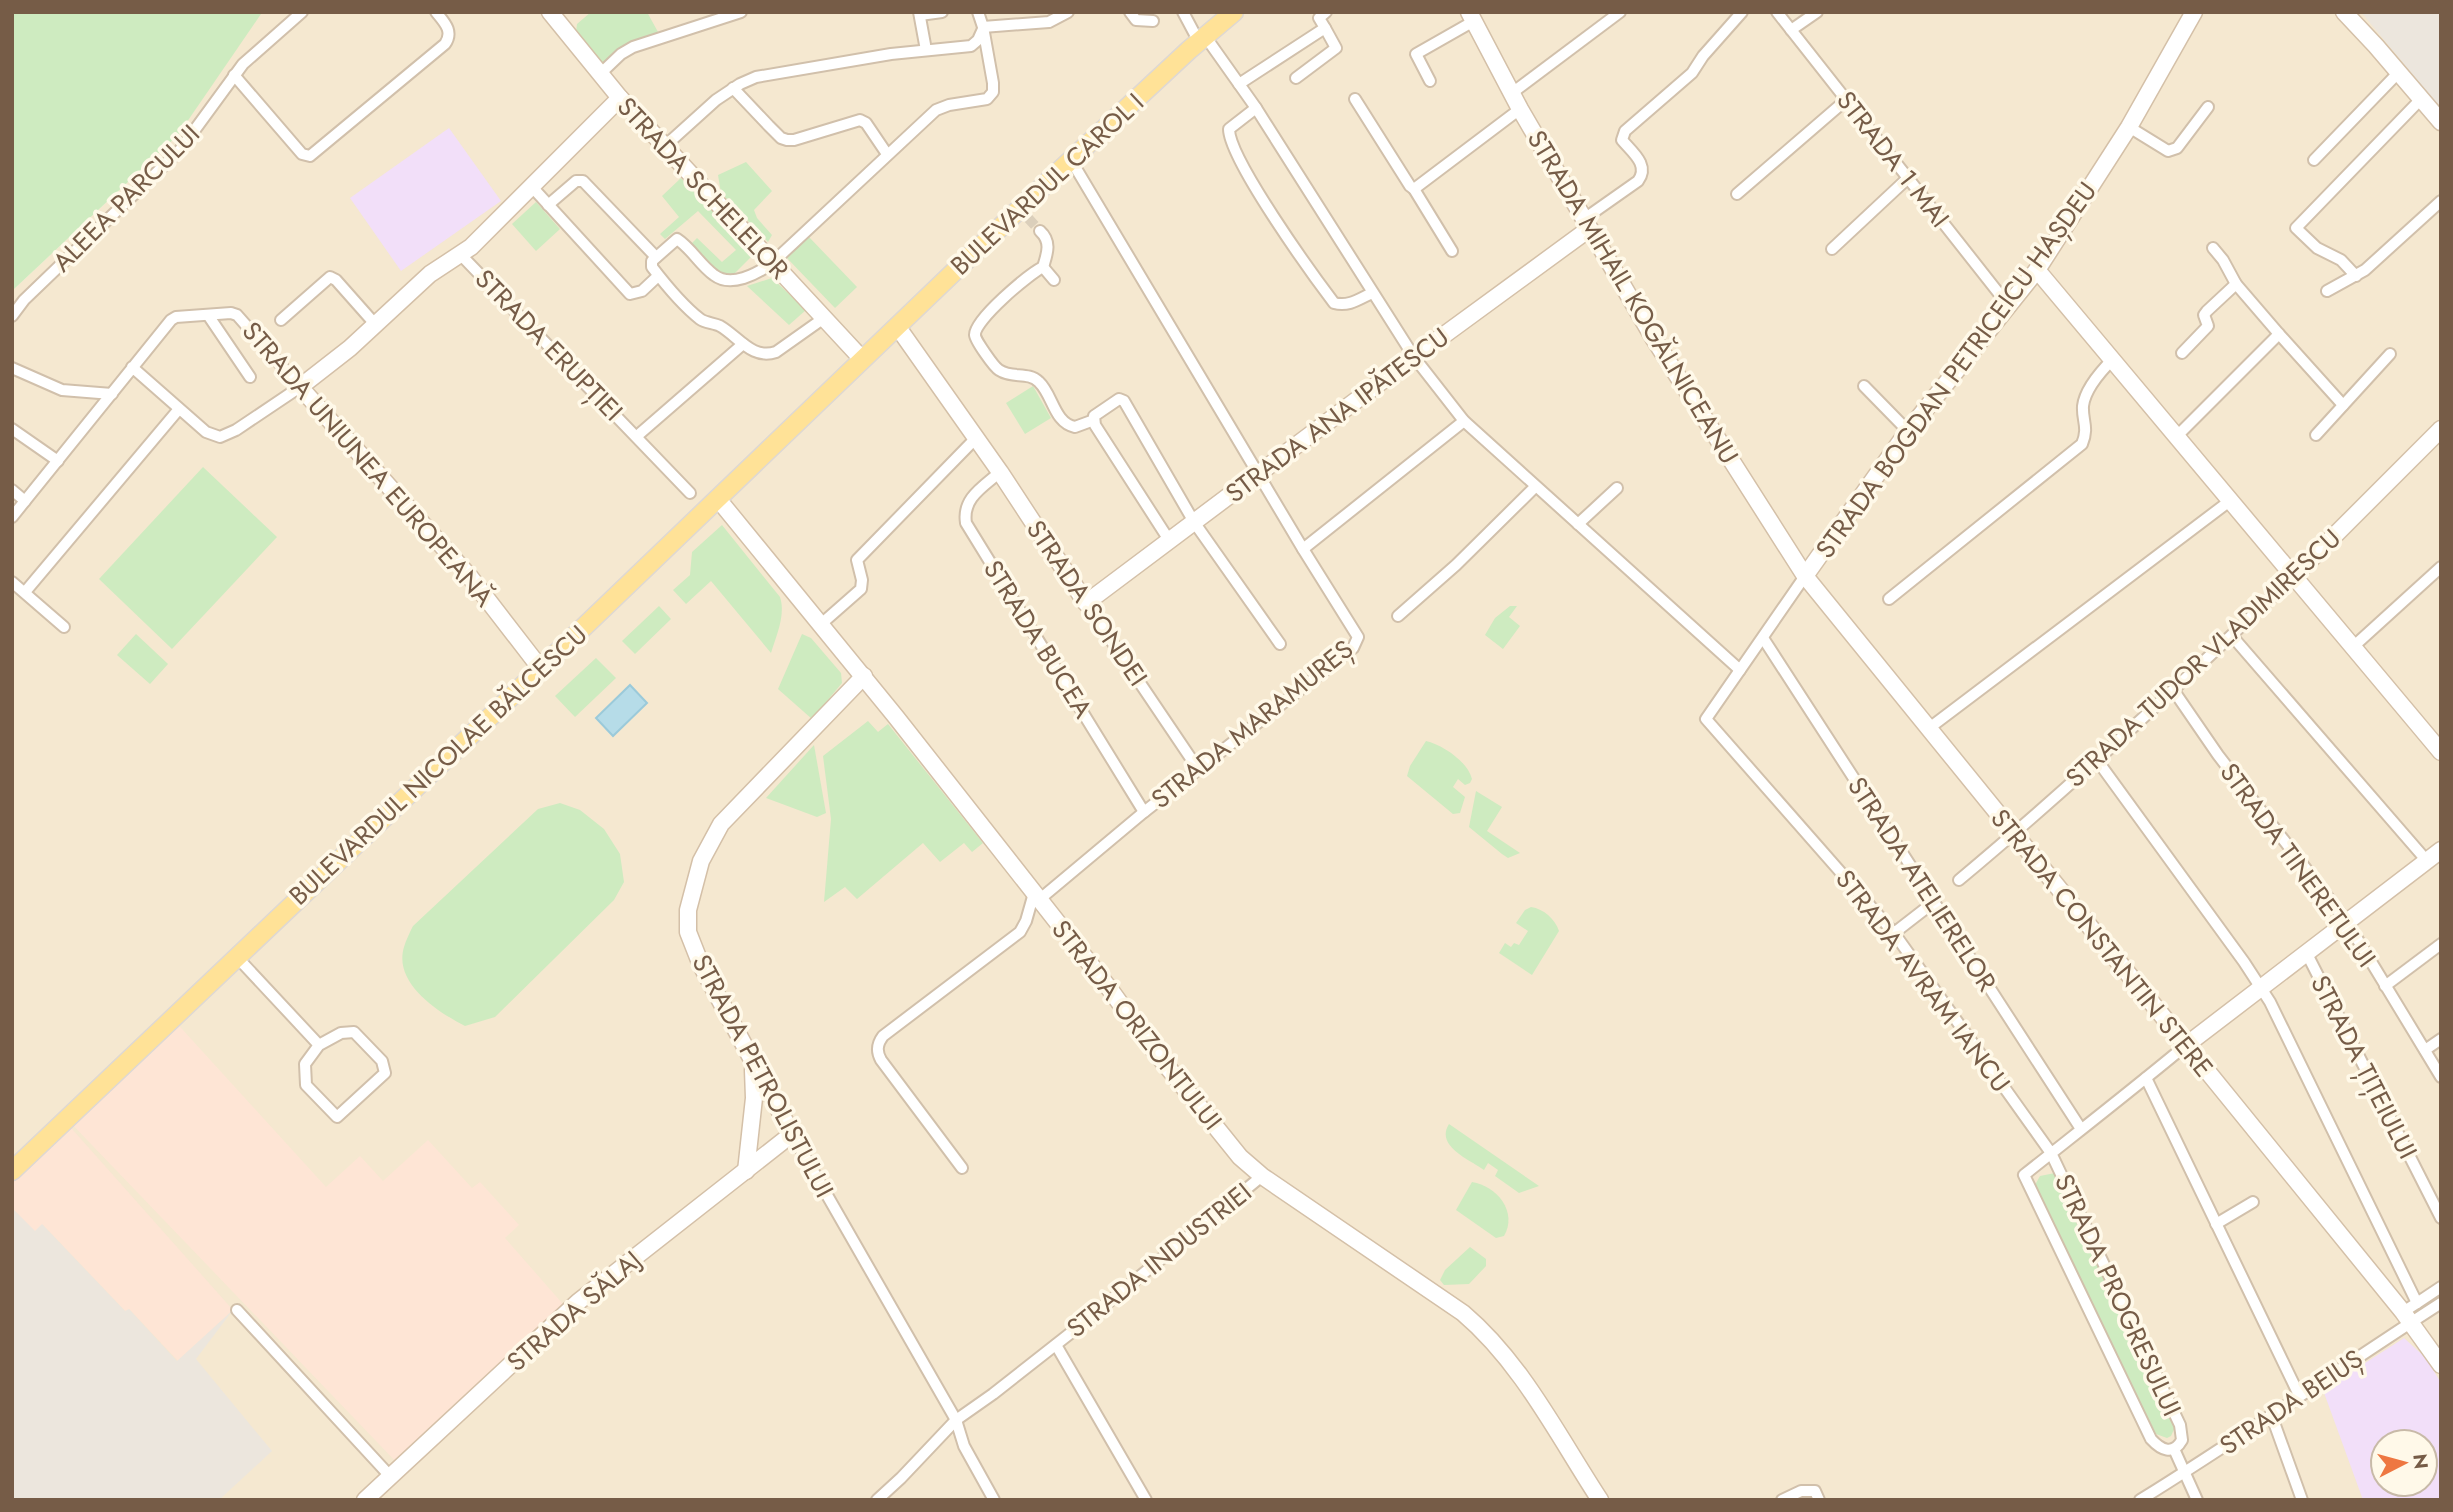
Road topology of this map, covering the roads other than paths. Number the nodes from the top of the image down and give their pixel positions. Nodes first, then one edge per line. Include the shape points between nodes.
1 (302, 12) edge
2 (436, 12) edge
3 (741, 12) edge
4 (942, 12) edge
5 (978, 12) edge
6 (1130, 12) edge
7 (1183, 12) edge
8 (1234, 12) edge
9 (1326, 12) edge
10 (1620, 12) edge
11 (1742, 12) edge
12 (1777, 12) edge
13 (1816, 12) edge
14 (2193, 12) edge
15 (2344, 12) edge
16 (1061, 13) edge
17 (919, 14) edge
18 (559, 16) edge
19 (1472, 17) edge
20 (1153, 21) dead end
21 (983, 27) junction
22 (1325, 27) junction
23 (1791, 30) junction
24 (1202, 39) junction
25 (926, 50) junction
26 (2399, 72) junction
27 (234, 75) junction
28 (600, 75) junction
29 (1296, 78) dead end
30 (1430, 81) dead end
31 (1239, 83) junction
32 (733, 88) junction
33 (1512, 93) junction
34 (620, 98) junction
35 (1355, 99) dead end
36 (2421, 99) junction
37 (1846, 100) junction
38 (2208, 107) dead end
39 (1256, 108) junction
40 (1520, 109) junction
41 (2441, 122) edge
42 (2129, 127) junction
43 (665, 146) junction
44 (887, 154) junction
45 (1071, 160) junction
46 (2314, 160) dead end
47 (1908, 178) junction
48 (533, 188) junction
49 (1414, 189) junction
50 (1737, 194) dead end
51 (2441, 201) edge
52 (548, 205) junction
53 (1587, 224) junction
54 (1040, 231) tunnel mouth
55 (2213, 248) dead end
56 (1832, 249) dead end
57 (1452, 251) dead end
58 (461, 255) junction
59 (656, 257) junction
60 (772, 263) junction
61 (1043, 267) junction
62 (2037, 270) junction
63 (658, 275) junction
64 (2356, 276) junction
65 (1054, 280) dead end
66 (2236, 284) junction
67 (2327, 291) dead end
68 (1372, 293) junction
69 (2008, 305) junction
70 (208, 315) junction
71 (12, 316) edge
72 (824, 318) junction
73 (281, 320) dead end
74 (375, 324) junction
75 (897, 326) junction
76 (2279, 334) junction
77 (743, 344) junction
78 (2182, 354) dead end
79 (2390, 354) dead end
80 (1414, 356) junction
81 (862, 359) junction
82 (2113, 359) junction
83 (132, 367) junction
84 (12, 368) edge
85 (250, 377) dead end
86 (1864, 386) dead end
87 (300, 387) junction
88 (112, 394) junction
89 (2343, 405) junction
90 (178, 409) junction
91 (1094, 420) junction
92 (1464, 421) junction
93 (12, 429) edge
94 (2441, 429) edge
95 (1908, 431) junction
96 (2315, 435) dead end
97 (637, 436) junction
98 (2177, 436) junction
99 (976, 438) junction
100 (58, 461) junction
101 (1000, 472) junction
102 (1257, 474) junction
103 (1535, 487) junction
104 (1617, 488) dead end
105 (12, 490) edge
106 (690, 493) dead end
107 (718, 499) junction
108 (2231, 500) junction
109 (25, 501) junction
110 (12, 517) edge
111 (1194, 522) junction
112 (1578, 524) junction
113 (1169, 540) junction
114 (1303, 549) junction
115 (2441, 567) edge
116 (2295, 575) junction
117 (1805, 576) junction
118 (12, 582) edge
119 (25, 592) junction
120 (1889, 599) dead end
121 (1086, 603) junction
122 (1398, 616) dead end
123 (820, 625) junction
124 (64, 627) dead end
125 (2232, 636) junction
126 (1763, 638) junction
127 (1280, 645) dead end
128 (2354, 646) junction
129 (541, 669) junction
130 (1740, 670) junction
131 (863, 676) junction
132 (2174, 691) junction
133 (1706, 719) joint
134 (1928, 729) junction
135 (2441, 752) edge
136 (2097, 760) junction
137 (1198, 769) junction
138 (1144, 812) junction
139 (2015, 833) junction
140 (2441, 850) edge
141 (2427, 861) junction
142 (1959, 880) dead end
143 (1037, 896) junction
144 (1934, 902) junction
145 (2347, 922) junction
146 (1894, 933) junction
147 (2441, 944) edge
148 (2307, 954) junction
149 (236, 956) junction
150 (2385, 986) junction
151 (2261, 989) junction
152 (2441, 1039) edge
153 (319, 1045) junction
154 (2185, 1046) junction
155 (2425, 1050) junction
156 (752, 1061) junction
157 (2441, 1077) edge
158 (2146, 1078) junction
159 (2081, 1129) junction
160 (792, 1134) junction
161 (2051, 1153) junction
162 (962, 1168) dead end
163 (12, 1171) edge
164 (746, 1171) junction
165 (1262, 1176) junction
166 (2253, 1202) dead end
167 (2441, 1218) edge
168 (2216, 1224) junction
169 (2400, 1270) junction
170 (2379, 1282) junction
171 (2441, 1287) edge
172 (2441, 1303) edge
173 (237, 1310) dead end
174 (2408, 1312) junction
175 (1056, 1345) junction
176 (2441, 1365) edge
177 (2299, 1395) junction
178 (2271, 1414) junction
179 (956, 1420) junction
180 (2174, 1449) junction
181 (2185, 1472) junction
182 (390, 1476) junction
183 (1819, 1499) edge
184 (365, 1500) edge
185 (877, 1500) edge
186 (994, 1500) edge
187 (1146, 1500) edge
188 (1600, 1500) edge
189 (1782, 1500) edge
190 (2140, 1500) edge
191 (2197, 1500) edge
192 (2302, 1500) edge

1 - 27 street, ALEEA PARCULUI
2 - 27 street via 449,32 445,44 310,156 302,154
3 - 28 street via 634,47
4 - 17 street
5 - 21 street
6 - 20 street via 1136,20
7 - 24 street
8 - 24 main road, BULEVARDUL CAROL I
9 - 22 street via 1319,18
10 - 33 street
11 - 53 street via 1692,73 1625,131 1622,140 1644,168 1643,174
12 - 23 street, STRADA 1 MAI
13 - 23 street
14 - 42 street, STRADA BOGDAN PETRICEICU HAȘDEU
15 - 26 street
16 - 21 street via 1049,22
17 - 25 street
18 - 28 street, STRADA SCHELELOR
19 - 30 street via 1416,54
19 - 33 street, STRADA MIHAIL KOGĂLNICEANU
21 - 25 street via 971,46
21 - 44 street via 991,96 936,110
22 - 29 street via 1336,48
22 - 31 street
23 - 37 street, STRADA 1 MAI
24 - 31 street
24 - 45 main road, BULEVARDUL CAROL I
25 - 32 street via 756,77
26 - 36 street
26 - 46 street
27 - 71 street, ALEEA PARCULUI via 180,150
28 - 34 street, STRADA SCHELELOR
31 - 39 street
32 - 43 street
32 - 44 street via 781,138 794,140 860,120
33 - 40 street, STRADA MIHAIL KOGĂLNICEANU
34 - 43 street, STRADA SCHELELOR
34 - 48 street, STRADA ERUPȚIEI
35 - 49 street
36 - 41 street
36 - 64 street via 2296,228
37 - 47 street, STRADA 1 MAI
37 - 50 street
38 - 42 street via 2176,148 2168,151
39 - 68 street
39 - 68 street via 1229,129 1229,136 1261,196 1334,303 1351,303
40 - 49 street
40 - 53 street, STRADA MIHAIL KOGĂLNICEANU
42 - 62 street, STRADA BOGDAN PETRICEICU HAȘDEU
43 - 60 street, STRADA SCHELELOR
44 - 60 street
45 - 75 main road, BULEVARDUL CAROL I via 1024,213
45 - 102 street, STRADA MARAMUREȘ
47 - 56 street
47 - 69 street, STRADA 1 MAI
48 - 52 street
48 - 58 street, STRADA ERUPȚIEI
49 - 57 street
51 - 64 street
52 - 59 street via 576,181 583,181
52 - 63 street via 630,294 642,291
53 - 80 street, STRADA ANA IPĂTESCU
53 - 117 street, STRADA MIHAIL KOGĂLNICEANU via 1672,370
54 - 61 street via 1048,241
55 - 66 street
58 - 74 street, STRADA ERUPȚIEI via 430,274
58 - 97 street, STRADA ERUPȚIEI
59 - 60 street via 677,240 716,277 750,277
59 - 63 street via 652,267
60 - 72 street, STRADA SCHELELOR
61 - 65 street
61 - 91 street via 1014,287 976,330 976,339 998,370 1038,380 1065,422 1075,427
62 - 69 street, STRADA BOGDAN PETRICEICU HAȘDEU
62 - 82 street
63 - 77 street via 701,320 719,326
64 - 67 street
66 - 76 street
66 - 78 street via 2207,311 2208,326
68 - 80 street
69 - 95 street, STRADA BOGDAN PETRICEICU HAȘDEU
70 - 83 street, STRADA UNIUNEA EUROPEANĂ via 171,320
70 - 85 street
70 - 87 street, STRADA UNIUNEA EUROPEANĂ via 237,315
72 - 77 street via 768,355
72 - 81 street, STRADA SCHELELOR
73 - 74 street via 330,277
74 - 87 street, STRADA ERUPȚIEI
75 - 81 main road, BULEVARDUL CAROL I
75 - 99 street, STRADA SONDEI
76 - 89 street
76 - 98 street
77 - 97 street, STRADA ERUPȚIEI
79 - 89 street
80 - 92 street
80 - 102 street, STRADA ANA IPĂTESCU
81 - 107 main road, BULEVARDUL NICOLAE BĂLCESCU
82 - 98 street
82 - 120 street via 2085,399 2087,429 2082,444
83 - 88 street, STRADA UNIUNEA EUROPEANĂ
83 - 90 street
84 - 88 street via 62,390
86 - 95 street
87 - 90 street via 225,436 206,432
87 - 129 street, STRADA UNIUNEA EUROPEANĂ via 463,568
88 - 100 street, STRADA UNIUNEA EUROPEANĂ
89 - 96 street
90 - 119 street
91 - 111 street via 1098,411 1119,399 1124,401
91 - 113 street
92 - 103 street
92 - 114 street
93 - 100 street
94 - 116 street, STRADA TUDOR VLADIMIRESCU
95 - 117 street, STRADA BOGDAN PETRICEICU HAȘDEU
97 - 106 street, STRADA ERUPȚIEI
98 - 108 street
99 - 101 street, STRADA SONDEI
99 - 123 street via 857,561 861,589
100 - 109 street, STRADA UNIUNEA EUROPEANĂ
101 - 121 street, STRADA SONDEI
101 - 138 street, STRADA BUCEA via 971,496 965,507 966,523
102 - 111 street, STRADA ANA IPĂTESCU
102 - 114 street, STRADA MARAMUREȘ
103 - 112 street
103 - 122 street
104 - 112 street
105 - 109 street
107 - 123 street, STRADA ORIZONTULUI
107 - 129 main road, BULEVARDUL NICOLAE BĂLCESCU
108 - 116 street
108 - 134 street
109 - 110 street, STRADA UNIUNEA EUROPEANĂ
111 - 113 street, STRADA ANA IPĂTESCU
111 - 127 street
112 - 130 street
113 - 121 street, STRADA ANA IPĂTESCU
114 - 137 street, STRADA MARAMUREȘ via 1357,633 1356,645
115 - 128 street
116 - 125 street, STRADA TUDOR VLADIMIRESCU
116 - 128 street
117 - 126 street, STRADA BOGDAN PETRICEICU HAȘDEU
117 - 134 street, STRADA CONSTANTIN STERE
118 - 119 street
119 - 124 street
121 - 137 street, STRADA SONDEI
123 - 131 street, STRADA ORIZONTULUI
125 - 132 street, STRADA TUDOR VLADIMIRESCU
125 - 141 street
126 - 130 street, STRADA BOGDAN PETRICEICU HAȘDEU
126 - 144 street, STRADA ATELIERELOR
128 - 135 street
129 - 149 main road, BULEVARDUL NICOLAE BĂLCESCU
130 - 133 street, STRADA BOGDAN PETRICEICU HAȘDEU
131 - 143 street, STRADA ORIZONTULUI
131 - 156 street, STRADA PETROLISTULUI via 721,824 705,852 691,894 687,920 691,943
132 - 136 street, STRADA TUDOR VLADIMIRESCU
132 - 145 street, STRADA TINERETULUI
133 - 146 street, STRADA AVRAM IANCU
134 - 139 street, STRADA CONSTANTIN STERE
136 - 139 street, STRADA TUDOR VLADIMIRESCU
136 - 151 street
137 - 138 street, STRADA MARAMUREȘ
138 - 143 street, STRADA MARAMUREȘ
139 - 142 street, STRADA TUDOR VLADIMIRESCU
139 - 154 street, STRADA CONSTANTIN STERE
140 - 141 street
141 - 145 street
143 - 162 street via 1020,932 883,1035 877,1049
143 - 165 street, STRADA ORIZONTULUI via 1226,1142
144 - 146 street
144 - 159 street, STRADA ATELIERELOR
145 - 148 street
145 - 150 street, STRADA TINERETULUI
146 - 161 street, STRADA AVRAM IANCU
147 - 150 street
148 - 151 street
148 - 167 street, STRADA ȚIȚEIULUI
149 - 153 street
149 - 163 main road, BULEVARDUL NICOLAE BĂLCESCU
150 - 155 street, STRADA TINERETULUI
151 - 154 street
151 - 169 street
152 - 155 street
153 - 153 street via 305,1064 306,1085 337,1117 385,1073 382,1061 354,1032 341,1033
154 - 158 street
154 - 170 street, STRADA CONSTANTIN STERE
155 - 157 street, STRADA TINERETULUI
156 - 160 street, STRADA PETROLISTULUI
156 - 164 street via 754,1098
158 - 159 street
158 - 168 street
159 - 161 street
160 - 164 street, STRADA SĂLAJ
160 - 179 street, STRADA PETROLISTULUI
161 - 180 street, STRADA PROGRESULUI via 2180,1424 2182,1440
161 - 180 street, STRADA PROGRESULUI via 2024,1175 2151,1438 2166,1451
164 - 182 street, STRADA SĂLAJ via 578,1303
165 - 175 street, STRADA INDUSTRIEI
165 - 188 street, STRADA ORIZONTULUI via 1463,1313 1487,1335 1506,1356
166 - 168 street
168 - 177 street
169 - 170 street
169 - 174 street
170 - 174 street, STRADA CONSTANTIN STERE
171 - 174 street
172 - 174 street, STRADA BEIUȘ
173 - 182 street
174 - 176 street, STRADA CONSTANTIN STERE
174 - 177 street, STRADA BEIUȘ
175 - 179 street, STRADA INDUSTRIEI
175 - 187 street, STRADA INDUSTRIEI
177 - 178 street, STRADA BEIUȘ
178 - 181 street, STRADA BEIUȘ
178 - 192 street
179 - 185 street, STRADA INDUSTRIEI
179 - 186 street, STRADA PETROLISTULUI via 964,1446
180 - 181 street
181 - 190 street, STRADA BEIUȘ
181 - 191 street
182 - 184 street, STRADA SĂLAJ
183 - 189 street via 1815,1490 1809,1489

